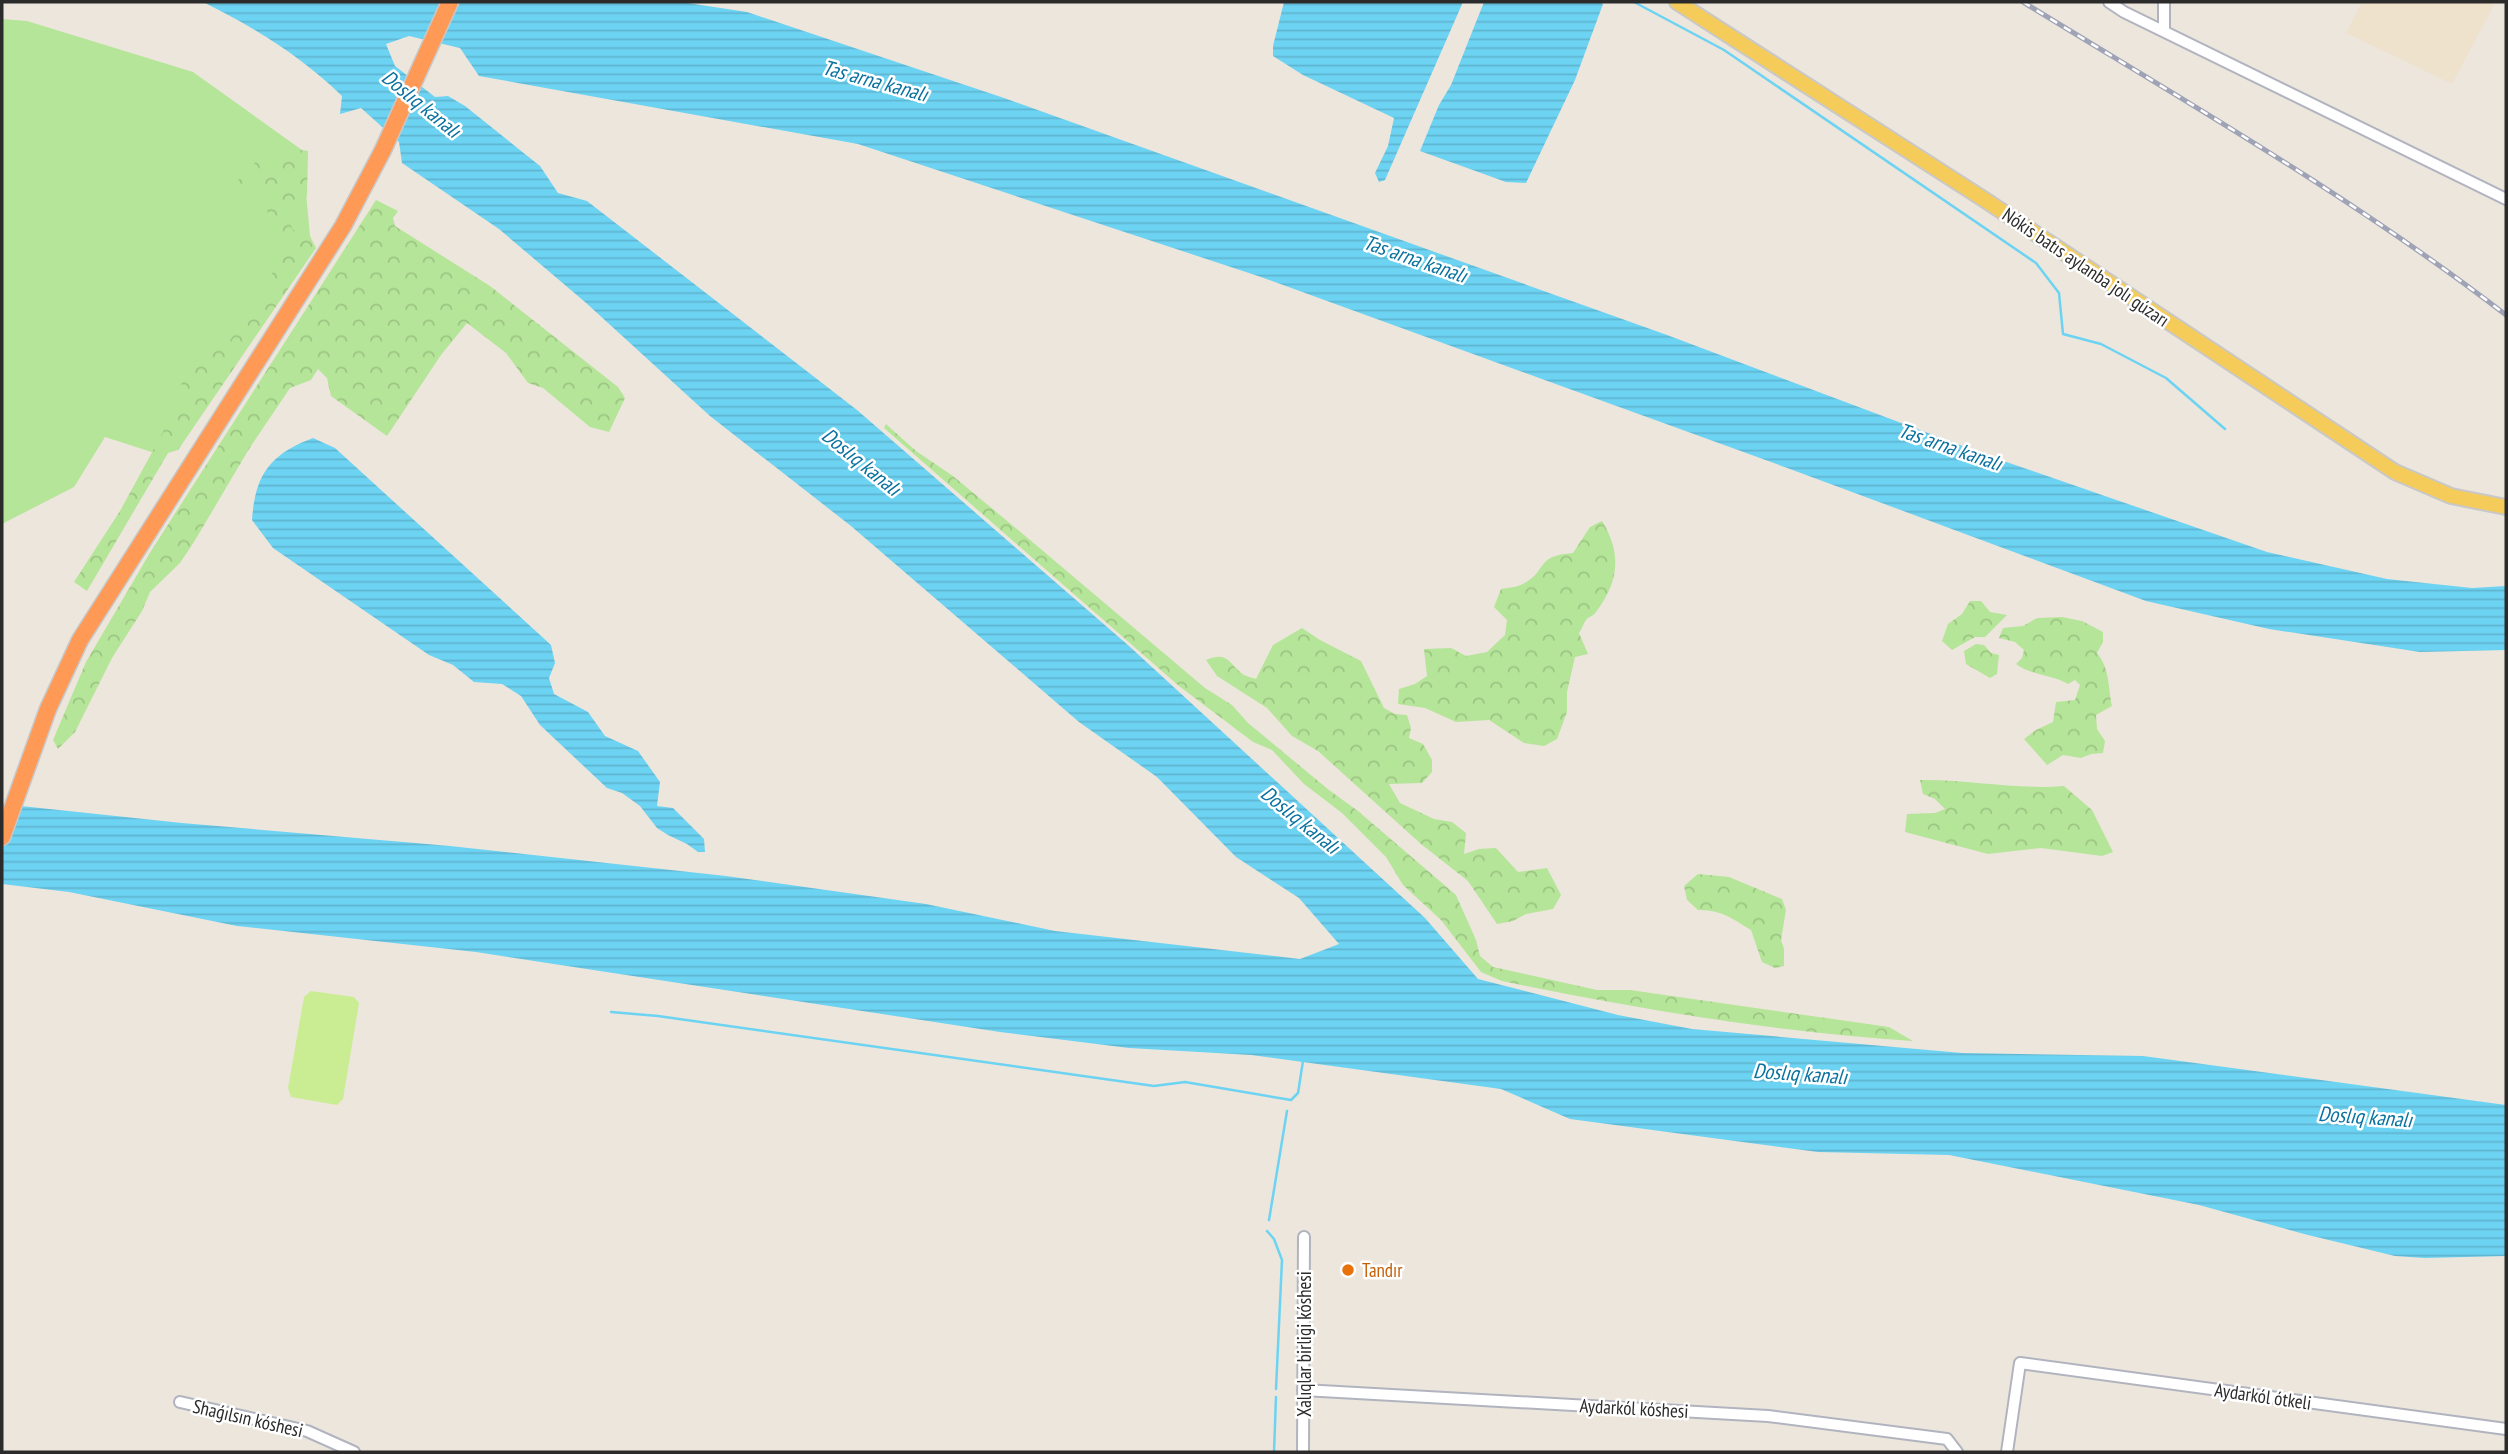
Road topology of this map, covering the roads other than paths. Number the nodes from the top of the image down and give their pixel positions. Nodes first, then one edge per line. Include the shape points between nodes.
1 (450, 2) edge
2 (1676, 2) edge
3 (2109, 2) edge
4 (2164, 2) edge
5 (2164, 31) junction
6 (2506, 199) edge
7 (2506, 507) edge
8 (2, 837) edge
9 (1304, 1237) dead end
10 (1303, 1390) junction
11 (180, 1402) dead end
12 (2506, 1429) edge
13 (354, 1452) edge
14 (1303, 1452) edge
15 (1957, 1452) edge
16 (2007, 1452) edge

1 - 8 highway via 343,226 80,640 48,709
2 - 7 main road, Nókis batıs aylanba jolı gúzarı via 2395,472 2451,496
3 - 5 street
4 - 5 street
5 - 6 street
9 - 10 street, Xalıqlar birligi kóshesi
10 - 14 street, Xalıqlar birligi kóshesi
10 - 15 street, Aydarkól kóshesi via 1768,1416 1947,1439
11 - 13 street, Shaǵılsın kóshesi via 307,1431
12 - 16 street, Aydarkól ótkeli via 2020,1363

